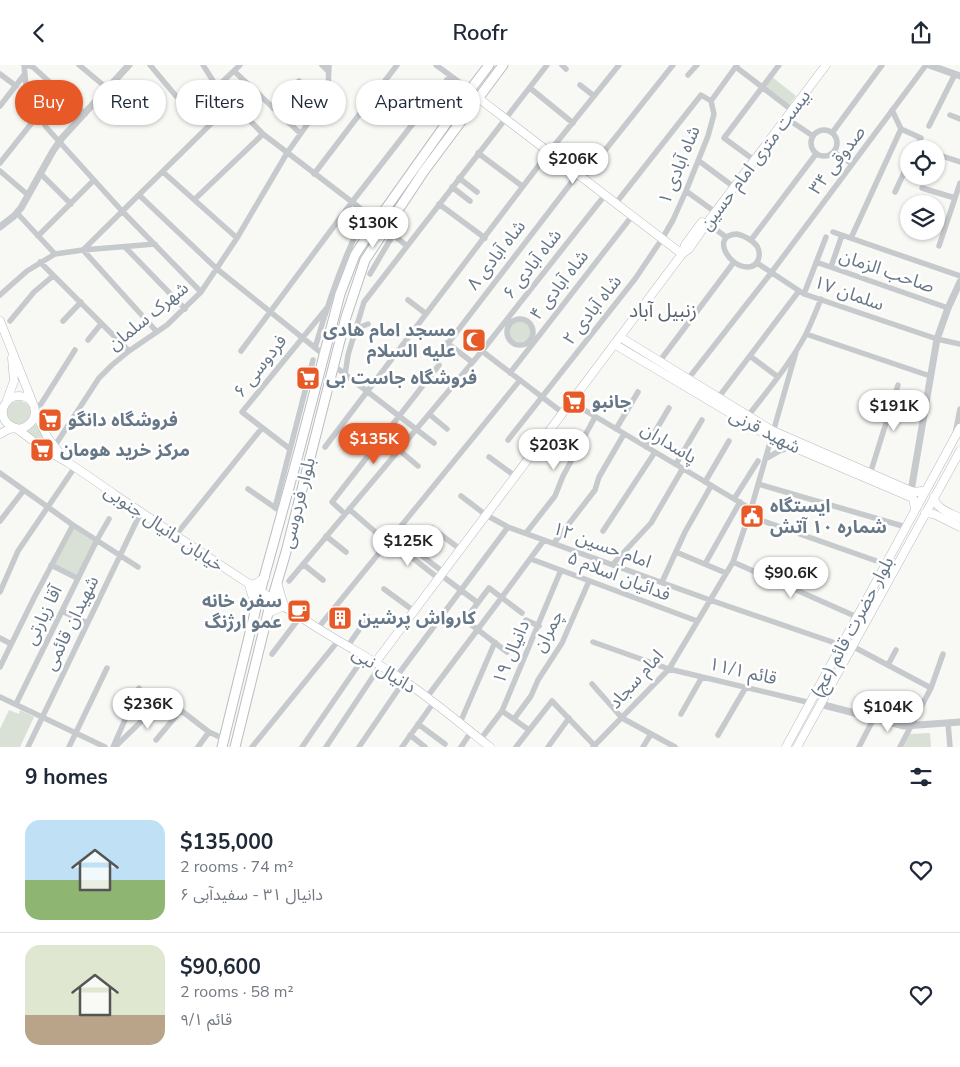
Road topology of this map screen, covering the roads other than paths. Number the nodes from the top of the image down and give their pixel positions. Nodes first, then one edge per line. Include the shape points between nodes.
1 (25, 65) edge
2 (80, 65) edge
3 (128, 65) edge
4 (150, 65) edge
5 (203, 65) edge
6 (240, 65) edge
7 (322, 65) edge
8 (397, 65) edge
9 (489, 65) edge
10 (503, 65) edge
11 (547, 65) edge
12 (619, 65) edge
13 (673, 65) edge
14 (697, 65) edge
15 (779, 65) edge
16 (820, 65) edge
17 (826, 65) edge
18 (882, 65) edge
19 (927, 65) edge
20 (439, 66) edge
21 (736, 66) edge
22 (328, 68) edge
23 (234, 71) junction
24 (0, 74) edge
25 (24, 75) junction
26 (688, 75) dead end
27 (957, 75) edge
28 (450, 76) junction
29 (20, 80) edge
30 (25, 80) edge
31 (98, 80) edge
32 (116, 80) edge
33 (213, 80) edge
34 (224, 80) edge
35 (243, 80) edge
36 (456, 80) edge
37 (478, 80) edge
38 (15, 85) edge
39 (580, 85) dead end
40 (15, 87) edge
41 (763, 87) junction
42 (530, 88) junction
43 (480, 94) edge
44 (176, 96) dead end
45 (594, 96) junction
46 (262, 98) edge
47 (480, 99) edge
48 (711, 101) junction
49 (93, 105) edge
50 (0, 106) edge
51 (272, 107) edge
52 (790, 109) junction
53 (892, 111) junction
54 (85, 114) junction
55 (950, 115) dead end
56 (786, 117) junction
57 (505, 119) junction
58 (960, 119) edge
59 (573, 123) junction
60 (30, 125) edge
61 (46, 125) edge
62 (210, 125) edge
63 (254, 125) edge
64 (291, 125) edge
65 (306, 125) edge
66 (445, 125) edge
67 (458, 125) edge
68 (929, 126) dead end
69 (901, 129) junction
70 (300, 133) junction
71 (832, 133) junction
72 (263, 134) junction
73 (813, 136) junction
74 (920, 140) edge
75 (60, 142) junction
76 (549, 152) junction
77 (834, 152) junction
78 (287, 153) junction
79 (478, 153) junction
80 (816, 154) junction
81 (750, 157) junction
82 (945, 157) edge
83 (698, 161) junction
84 (960, 162) edge
85 (0, 163) edge
86 (852, 164) junction
87 (0, 171) edge
88 (163, 172) junction
89 (40, 173) junction
90 (314, 174) junction
91 (580, 176) junction
92 (459, 178) junction
93 (900, 179) edge
94 (94, 180) junction
95 (730, 183) junction
96 (960, 183) edge
97 (452, 187) junction
98 (522, 187) junction
99 (922, 187) dead end
100 (686, 191) junction
101 (894, 191) dead end
102 (477, 192) dead end
103 (28, 195) junction
104 (139, 195) junction
105 (605, 195) junction
106 (955, 198) junction
107 (195, 199) junction
108 (470, 201) dead end
109 (352, 202) junction
110 (616, 203) junction
111 (70, 204) junction
112 (439, 204) junction
113 (711, 209) junction
114 (122, 211) junction
115 (17, 213) junction
116 (632, 216) junction
117 (377, 221) junction
118 (707, 223) junction
119 (0, 227) edge
120 (945, 227) edge
121 (385, 228) junction
122 (358, 230) dead end
123 (834, 232) dead end
124 (393, 235) junction
125 (842, 235) junction
126 (38, 236) junction
127 (726, 237) junction
128 (826, 237) dead end
129 (237, 238) junction
130 (485, 238) junction
131 (851, 238) junction
132 (662, 239) junction
133 (751, 240) junction
134 (941, 240) edge
135 (155, 244) junction
136 (407, 246) junction
137 (939, 246) dead end
138 (126, 247) junction
139 (83, 250) junction
140 (682, 254) junction
141 (55, 255) junction
142 (40, 262) junction
143 (734, 262) junction
144 (816, 262) junction
145 (757, 263) junction
146 (831, 267) junction
147 (217, 269) junction
148 (771, 273) junction
149 (370, 274) dead end
150 (53, 276) junction
151 (960, 276) edge
152 (960, 282) edge
153 (201, 292) junction
154 (801, 292) junction
155 (0, 295) edge
156 (821, 299) junction
157 (408, 300) dead end
158 (81, 303) junction
159 (948, 308) junction
160 (185, 309) junction
161 (326, 309) junction
162 (270, 312) junction
163 (425, 313) junction
164 (0, 321) edge
165 (10, 321) dead end
166 (63, 321) dead end
167 (508, 321) junction
168 (101, 324) junction
169 (368, 324) dead end
170 (343, 326) junction
171 (355, 329) junction
172 (157, 332) junction
173 (806, 333) junction
174 (302, 337) junction
175 (620, 337) junction
176 (937, 339) junction
177 (88, 340) dead end
178 (532, 340) junction
179 (448, 343) junction
180 (960, 343) edge
181 (614, 344) junction
182 (315, 348) junction
183 (75, 350) dead end
184 (12, 351) junction
185 (129, 351) junction
186 (240, 351) dead end
187 (482, 351) junction
188 (796, 352) junction
189 (324, 355) junction
190 (438, 355) dead end
191 (750, 356) junction
192 (313, 360) dead end
193 (472, 362) junction
194 (659, 362) junction
195 (333, 365) junction
196 (439, 365) dead end
197 (510, 373) junction
198 (345, 375) junction
199 (930, 376) junction
200 (778, 377) junction
201 (688, 379) junction
202 (520, 380) junction
203 (898, 385) dead end
204 (366, 391) junction
205 (638, 392) dead end
206 (543, 398) junction
207 (718, 398) junction
208 (571, 402) junction
209 (34, 408) junction
210 (669, 408) dead end
211 (2, 409) edge
212 (960, 409) edge
213 (563, 413) junction
214 (428, 415) junction
215 (399, 416) junction
216 (748, 416) junction
217 (595, 417) junction
218 (702, 420) dead end
219 (17, 428) junction
220 (262, 428) junction
221 (960, 428) edge
222 (416, 429) junction
223 (447, 429) dead end
224 (616, 429) junction
225 (0, 433) edge
226 (624, 434) junction
227 (773, 434) junction
228 (954, 439) junction
229 (508, 440) dead end
230 (729, 441) dead end
231 (434, 443) dead end
232 (54, 447) junction
233 (325, 447) dead end
234 (646, 447) junction
235 (290, 449) junction
236 (798, 449) junction
237 (398, 450) junction
238 (960, 451) edge
239 (655, 452) junction
240 (489, 457) dead end
241 (765, 460) junction
242 (758, 461) dead end
243 (67, 462) junction
244 (676, 465) junction
245 (418, 466) dead end
246 (75, 467) junction
247 (683, 469) junction
248 (0, 473) edge
249 (870, 474) junction
250 (516, 476) junction
251 (705, 482) junction
252 (758, 484) junction
253 (711, 486) junction
254 (248, 489) dead end
255 (926, 490) junction
256 (24, 491) junction
257 (914, 494) junction
258 (460, 496) dead end
259 (934, 497) junction
260 (737, 501) junction
261 (48, 507) junction
262 (751, 509) junction
263 (916, 509) junction
264 (279, 510) junction
265 (936, 510) junction
266 (141, 512) junction
267 (347, 512) junction
268 (925, 513) junction
269 (486, 515) junction
270 (749, 516) junction
271 (960, 518) edge
272 (109, 519) dead end
273 (0, 521) edge
274 (73, 525) junction
275 (508, 527) junction
276 (906, 527) junction
277 (960, 527) edge
278 (432, 528) dead end
279 (603, 531) dead end
280 (526, 533) junction
281 (175, 536) junction
282 (277, 536) junction
283 (326, 536) junction
284 (289, 539) junction
285 (97, 540) junction
286 (544, 540) junction
287 (389, 541) junction
288 (554, 543) junction
289 (460, 549) junction
290 (346, 552) dead end
291 (417, 552) dead end
292 (676, 552) junction
293 (120, 555) junction
294 (531, 559) junction
295 (733, 562) junction
296 (303, 564) junction
297 (885, 564) junction
298 (51, 565) junction
299 (613, 565) junction
300 (705, 565) junction
301 (138, 567) dead end
302 (562, 570) junction
303 (726, 573) junction
304 (441, 575) junction
305 (265, 577) junction
306 (78, 579) junction
307 (324, 580) dead end
308 (289, 581) dead end
309 (589, 581) junction
310 (278, 582) junction
311 (662, 582) junction
312 (249, 585) junction
313 (1, 589) edge
314 (384, 589) dead end
315 (460, 590) junction
316 (260, 592) junction
317 (272, 599) junction
318 (500, 599) junction
319 (710, 600) junction
320 (478, 603) junction
321 (284, 606) junction
322 (256, 608) junction
323 (62, 611) junction
324 (414, 611) junction
325 (268, 613) junction
326 (522, 613) dead end
327 (300, 617) junction
328 (368, 617) dead end
329 (857, 617) junction
330 (526, 620) dead end
331 (698, 621) junction
332 (87, 623) junction
333 (538, 626) junction
334 (318, 628) junction
335 (477, 629) junction
336 (0, 638) edge
337 (338, 641) junction
338 (495, 642) junction
339 (593, 642) dead end
340 (11, 644) junction
341 (841, 645) junction
342 (852, 646) junction
343 (347, 647) junction
344 (896, 650) dead end
345 (507, 651) dead end
346 (272, 653) dead end
347 (943, 653) dead end
348 (364, 657) junction
349 (377, 665) junction
350 (888, 665) junction
351 (0, 667) edge
352 (107, 668) dead end
353 (669, 669) junction
354 (397, 676) junction
355 (702, 677) junction
356 (404, 681) junction
357 (592, 684) dead end
358 (746, 687) junction
359 (139, 689) dead end
360 (931, 689) junction
361 (0, 697) edge
362 (430, 699) junction
363 (811, 703) junction
364 (16, 704) junction
365 (820, 704) junction
366 (181, 710) junction
367 (502, 711) junction
368 (681, 714) dead end
369 (42, 717) junction
370 (622, 717) junction
371 (874, 718) junction
372 (514, 719) junction
373 (569, 719) junction
374 (960, 722) edge
375 (460, 723) junction
376 (948, 723) junction
377 (418, 724) junction
378 (912, 726) junction
379 (529, 730) junction
380 (209, 732) junction
381 (471, 732) junction
382 (76, 733) junction
383 (650, 734) junction
384 (410, 735) junction
385 (718, 735) dead end
386 (480, 739) junction
387 (156, 740) dead end
388 (223, 743) edge
389 (446, 744) dead end
390 (117, 746) edge
391 (594, 746) edge
392 (28, 747) edge
393 (69, 747) edge
394 (105, 747) edge
395 (198, 747) edge
396 (235, 747) edge
397 (252, 747) edge
398 (302, 747) edge
399 (326, 747) edge
400 (359, 747) edge
401 (402, 747) edge
402 (425, 747) edge
403 (461, 747) edge
404 (490, 747) edge
405 (516, 747) edge
406 (548, 747) edge
407 (643, 747) edge
408 (675, 747) edge
409 (786, 747) edge
410 (796, 747) edge
411 (859, 747) edge
412 (900, 747) edge
413 (950, 747) edge

1 - 25 street
1 - 54 street via 32,67
2 - 31 street
3 - 32 street
4 - 44 street
5 - 33 street
6 - 23 street
7 - 22 street
8 - 90 street
9 - 37 main road, بلوار فردوسی
10 - 43 main road, بلوار فردوسی
11 - 42 street
12 - 45 street
13 - 91 street, شاه آبادی ۸
14 - 26 street
15 - 41 street
16 - 52 main road, بیست متری امام حسین
17 - 52 main road, بیست متری امام حسین
18 - 71 street
19 - 27 street
19 - 53 street, صدوقی ۳۴
20 - 28 street
21 - 41 street
21 - 48 street
23 - 34 street
23 - 35 street
24 - 38 street
25 - 29 street
25 - 30 street
27 - 68 street
28 - 36 street
28 - 109 street
39 - 45 street
40 - 50 street
41 - 52 street
41 - 81 street via 724,138
42 - 57 street
42 - 59 street
45 - 59 street
46 - 51 street
47 - 57 main road
48 - 83 street, شاه آبادی ۱ via 714,114
48 - 110 street via 701,95
49 - 54 street
52 - 56 main road, بیست متری امام حسین
52 - 81 main road, بیست متری امام حسین
53 - 69 street
53 - 86 street, صدوقی ۳۴
54 - 75 street
55 - 58 street
56 - 73 street
56 - 118 main road, بیست متری امام حسین
57 - 76 main road
57 - 79 street
59 - 76 street
60 - 85 street
61 - 75 street
62 - 88 street
63 - 72 street
64 - 70 street
65 - 70 street, شهرک سلمان
66 - 117 main road, بلوار فردوسی
67 - 121 main road, بلوار فردوسی
69 - 74 street
69 - 131 street
70 - 78 street, شهرک سلمان
71 - 73 street via 822,130
71 - 77 street via 837,144
72 - 78 street
72 - 107 street
73 - 80 street via 811,148
75 - 89 street
75 - 94 street
76 - 91 main road
76 - 98 street
77 - 80 street via 827,157
77 - 86 street
78 - 90 street
78 - 129 street, شهرک سلمان
79 - 92 street
79 - 98 street
80 - 133 street
81 - 95 main road, بیست متری امام حسین
82 - 84 street
83 - 95 street
83 - 100 street, شاه آبادی ۱
86 - 148 street, صدوقی ۳۴
87 - 103 street
88 - 104 street
88 - 107 street
89 - 103 street
89 - 111 street
90 - 109 street
91 - 105 main road
91 - 179 street, شاه آبادی ۸
92 - 97 street
92 - 102 street
93 - 101 street
94 - 111 street
94 - 114 street
95 - 113 main road, بیست متری امام حسین
96 - 106 street
97 - 108 street
97 - 112 street
98 - 130 street
99 - 106 street
100 - 113 street
100 - 132 street, شاه آبادی ۱
103 - 115 street
104 - 114 street
104 - 147 street
105 - 110 main road
105 - 167 street, شاه آبادی ۶
106 - 120 street
107 - 129 street
109 - 117 street
109 - 162 street
110 - 116 main road
111 - 126 street
112 - 130 street
112 - 136 street
113 - 140 main road, بیست متری امام حسین
114 - 135 street
114 - 139 street
115 - 119 street
115 - 126 street
116 - 132 main road
116 - 178 street, شاه آبادی ۴
117 - 189 main road, بلوار فردوسی via 355,255 340,294
118 - 127 street
118 - 140 main road, بیست متری امام حسین
121 - 124 street
121 - 170 main road, بلوار فردوسی via 364,260
122 - 161 street via 342,262
123 - 125 street
124 - 136 street
124 - 149 street
125 - 131 street
125 - 146 street
126 - 141 street
127 - 133 street via 737,234
127 - 143 street via 724,249
128 - 144 street
129 - 147 street, شهرک سلمان
130 - 163 street
131 - 151 street
132 - 140 main road
132 - 206 street, شاه آبادی ۲
133 - 145 street via 759,251
134 - 137 street
135 - 138 street
135 - 153 street
136 - 171 street via 362,305
138 - 139 street
138 - 160 street
139 - 141 street
139 - 172 street
140 - 175 main road, بیست متری امام حسین
141 - 142 street
142 - 150 street
142 - 155 street
143 - 145 street via 748,267
143 - 194 street
144 - 146 street, صاحب الزمان
144 - 154 street
145 - 148 street, سلمان ۱۷
146 - 159 street, صاحب الزمان
147 - 153 street, شهرک سلمان
147 - 162 street
148 - 154 street, سلمان ۱۷
148 - 201 street, صدوقی ۳۴
150 - 158 street
150 - 165 street via 34,292
152 - 159 street
153 - 160 street, شهرک سلمان
154 - 156 street, سلمان ۱۷
154 - 191 street
156 - 173 street
156 - 176 street, سلمان ۱۷
157 - 163 street
158 - 166 street
158 - 168 street
159 - 176 street
160 - 172 street, شهرک سلمان
161 - 174 street
161 - 182 street
162 - 174 street
162 - 186 street
163 - 204 street
164 - 184 main road, خیابان دانیال جنوبی
167 - 178 street via 527,320 533,331
167 - 178 street via 506,332 512,343 524,344
167 - 187 street, شاه آبادی ۶
168 - 177 street
168 - 185 street
169 - 171 street
170 - 171 street
170 - 195 main road, بلوار فردوسی
171 - 198 street
172 - 185 street, شهرک سلمان
173 - 188 street
173 - 199 street
174 - 182 street
174 - 220 street, فردوسی ۶ via 242,412
175 - 181 main road, بیست متری امام حسین
175 - 194 main road, شهید قرنی
176 - 180 street, سلمان ۱۷
176 - 199 street
178 - 197 street, شاه آبادی ۴
179 - 190 street, شاه آبادی ۸
179 - 193 street
181 - 208 main road, بیست متری امام حسین
181 - 227 main road, شهید قرنی
182 - 189 street
183 - 209 street via 41,404
184 - 209 main road, خیابان دانیال جنوبی
184 - 211 main road via 14,381
185 - 232 street, شهرک سلمان via 100,378
187 - 193 street, شاه آبادی ۶
187 - 197 street
188 - 200 street
188 - 227 street, امام سجاد
189 - 264 main road, بلوار فردوسی
191 - 200 street
191 - 207 street
192 - 235 street
193 - 214 street, شاه آبادی ۶
194 - 201 main road, شهید قرنی
195 - 198 street
195 - 284 main road, بلوار فردوسی
196 - 215 street
197 - 202 street
198 - 204 street
199 - 257 street
200 - 216 street
201 - 207 main road, شهید قرنی
202 - 206 street
202 - 287 street
203 - 249 street
204 - 215 street
204 - 233 street
205 - 224 street
206 - 213 street
206 - 229 street, شاه آبادی ۲
207 - 216 main road, شهید قرنی
208 - 213 main road, بیست متری امام حسین
208 - 217 street, پاسداران
209 - 211 main road via 25,397 16,396
209 - 219 main road via 30,424
209 - 232 main road, خیابان دانیال جنوبی
210 - 234 street
211 - 219 main road via 7,424
212 - 228 street
213 - 250 main road, بیست متری امام حسین
214 - 222 street, شاه آبادی ۶
214 - 223 street
215 - 222 street
215 - 267 street via 332,503
216 - 227 main road, شهید قرنی
217 - 224 street, پاسداران
217 - 280 street via 555,496
218 - 244 street
219 - 225 main road
219 - 243 main road, خیابان دانیال جنوبی via 39,447
220 - 235 street, فردوسی ۶
220 - 281 street
221 - 228 main road, بلوار حضرت قائم (عج)
222 - 231 street
222 - 237 street, شاه آبادی ۶
224 - 226 street, پاسداران
226 - 234 street, پاسداران
226 - 288 street via 599,477 596,490
227 - 236 main road, شهید قرنی
227 - 241 street, امام سجاد
227 - 249 main road, شهید قرنی
228 - 255 main road, بلوار حضرت قائم (عج)
230 - 251 street
232 - 243 main road, خیابان دانیال جنوبی
234 - 239 street, پاسداران
235 - 264 street
236 - 241 street via 781,449
236 - 257 main road, شهید قرنی
237 - 245 street
237 - 267 street, شاه آبادی ۶
238 - 259 main road, بلوار حضرت قائم (عج)
239 - 244 street, پاسداران
239 - 279 street
240 - 250 street
241 - 252 street, امام سجاد
242 - 260 street
243 - 246 main road, خیابان دانیال جنوبی
244 - 247 street, پاسداران
246 - 261 street
246 - 266 main road, خیابان دانیال جنوبی
247 - 251 street, پاسداران
247 - 299 street via 651,523
248 - 256 street
249 - 257 main road, شهید قرنی
250 - 269 main road, بیست متری امام حسین
251 - 253 street, پاسداران
252 - 262 street, امام سجاد
252 - 276 street
253 - 260 street, پاسداران
253 - 292 street
254 - 264 street
255 - 257 main road
255 - 263 main road, بلوار حضرت قائم (عج)
256 - 261 street
256 - 273 street
257 - 263 main road
258 - 269 street, امام حسین ۱۲
259 - 265 main road
259 - 268 main road, بلوار حضرت قائم (عج)
260 - 262 street, پاسداران
260 - 300 street
261 - 274 street
261 - 313 street via 18,551
262 - 270 street, امام سجاد
263 - 276 main road, بلوار حضرت قائم (عج)
264 - 282 main road, بلوار فردوسی
265 - 268 main road
265 - 271 main road
265 - 277 main road
266 - 281 main road, خیابان دانیال جنوبی
266 - 293 street, شهیدان قائمی
267 - 283 street, شاه آبادی ۶
267 - 287 street
268 - 342 main road, بلوار حضرت قائم (عج)
269 - 275 street, امام حسین ۱۲
269 - 289 main road, بیست متری امام حسین
270 - 295 street, امام سجاد
270 - 297 street
272 - 285 street, آقا زیارتی
274 - 285 street
274 - 298 street
275 - 280 street, امام حسین ۱۲
275 - 315 street
276 - 297 main road, بلوار حضرت قائم (عج)
278 - 289 street
280 - 286 street, امام حسین ۱۲
281 - 312 main road, خیابان دانیال جنوبی
282 - 284 main road
282 - 305 main road, بلوار فردوسی
283 - 290 street
283 - 296 street, شاه آبادی ۶
284 - 310 main road, بلوار فردوسی
285 - 293 street
285 - 306 street, آقا زیارتی
286 - 288 street, امام حسین ۱۲
286 - 294 street
287 - 304 street
287 - 334 street
288 - 299 street, امام حسین ۱۲
289 - 304 main road, بیست متری امام حسین
291 - 304 street
292 - 300 street
292 - 311 street
293 - 301 street
293 - 332 street, شهیدان قائمی
294 - 302 street, فدائیان اسلام ۵
294 - 318 street
295 - 303 street, امام سجاد
295 - 329 street
296 - 307 street
296 - 308 street, شاه آبادی ۶
297 - 329 main road, بلوار حضرت قائم (عج)
298 - 306 street
298 - 340 street
299 - 311 street, امام حسین ۱۲
300 - 303 street
302 - 309 street, فدائیان اسلام ۵
302 - 333 street, دانیال ۱۹
303 - 319 street, امام سجاد
304 - 315 street
304 - 324 main road, بیست متری امام حسین
305 - 312 main road
305 - 316 main road, بلوار فردوسی
306 - 323 street, آقا زیارتی
309 - 331 street, فدائیان اسلام ۵
309 - 372 street, چمران via 562,643
310 - 317 main road, بلوار فردوسی
310 - 321 main road
311 - 319 street, امام حسین ۱۲
312 - 316 main road, خیابان دانیال جنوبی
312 - 322 main road
314 - 324 street
315 - 320 street
315 - 354 street
316 - 317 main road, خیابان دانیال جنوبی
316 - 322 main road, بلوار فردوسی
317 - 321 main road, دانیال نبی
317 - 325 main road, بلوار فردوسی
318 - 320 street via 489,588
318 - 326 street
318 - 335 street
319 - 331 street, امام سجاد
319 - 341 street, امام حسین ۱۲
320 - 335 street via 466,620
321 - 325 main road
321 - 327 main road, دانیال نبی
322 - 388 main road, بلوار فردوسی
323 - 332 street
323 - 364 street, آقا زیارتی
324 - 349 main road, بیست متری امام حسین
325 - 396 main road, بلوار فردوسی
327 - 334 main road, دانیال نبی
327 - 346 street
328 - 343 street
329 - 341 main road, بلوار حضرت قائم (عج)
330 - 333 street
331 - 353 street, امام سجاد
332 - 369 street, شهیدان قائمی
333 - 367 street, دانیال ۱۹
334 - 337 main road, دانیال نبی
335 - 338 street
335 - 362 street
336 - 340 street
337 - 343 main road, دانیال نبی
337 - 397 street
338 - 345 street
338 - 375 street
339 - 353 street, قائم ۱۱/۱
340 - 351 street
341 - 363 main road, بلوار حضرت قائم (عج)
342 - 350 street
342 - 365 main road, بلوار حضرت قائم (عج)
343 - 348 main road, دانیال نبی
344 - 350 street
347 - 360 street
348 - 349 main road, دانیال نبی
348 - 398 street
349 - 354 main road, دانیال نبی
349 - 399 street
350 - 360 street
352 - 382 street
353 - 355 street, قائم ۱۱/۱
353 - 370 street, امام سجاد
354 - 356 main road, دانیال نبی
355 - 358 street, قائم ۱۱/۱
355 - 368 street
356 - 362 main road, دانیال نبی
356 - 400 street
357 - 370 street
358 - 363 street, قائم ۱۱/۱
358 - 385 street
359 - 390 street
360 - 378 street
361 - 364 street
362 - 375 main road, دانیال نبی
362 - 377 street
363 - 365 main road
363 - 409 main road, بلوار حضرت قائم (عج)
364 - 369 street
365 - 371 street
365 - 410 main road, بلوار حضرت قائم (عج)
366 - 380 street
366 - 387 street
366 - 390 street via 165,698
367 - 372 street
367 - 386 street, دانیال ۱۹
369 - 382 street
369 - 392 street, شهیدان قائمی
370 - 383 street
370 - 391 street, امام سجاد
371 - 378 street
371 - 411 street
372 - 379 street
373 - 379 street via 552,701
373 - 391 street
373 - 406 street
374 - 376 street
375 - 381 main road, دانیال نبی
376 - 378 street
376 - 413 street
377 - 384 street
377 - 389 street
378 - 412 street
379 - 405 street
380 - 388 street
380 - 395 street
381 - 386 main road, دانیال نبی
381 - 403 street
382 - 393 street
382 - 394 street
383 - 407 street
383 - 408 street
384 - 401 street
384 - 402 street
386 - 404 main road, دانیال نبی

